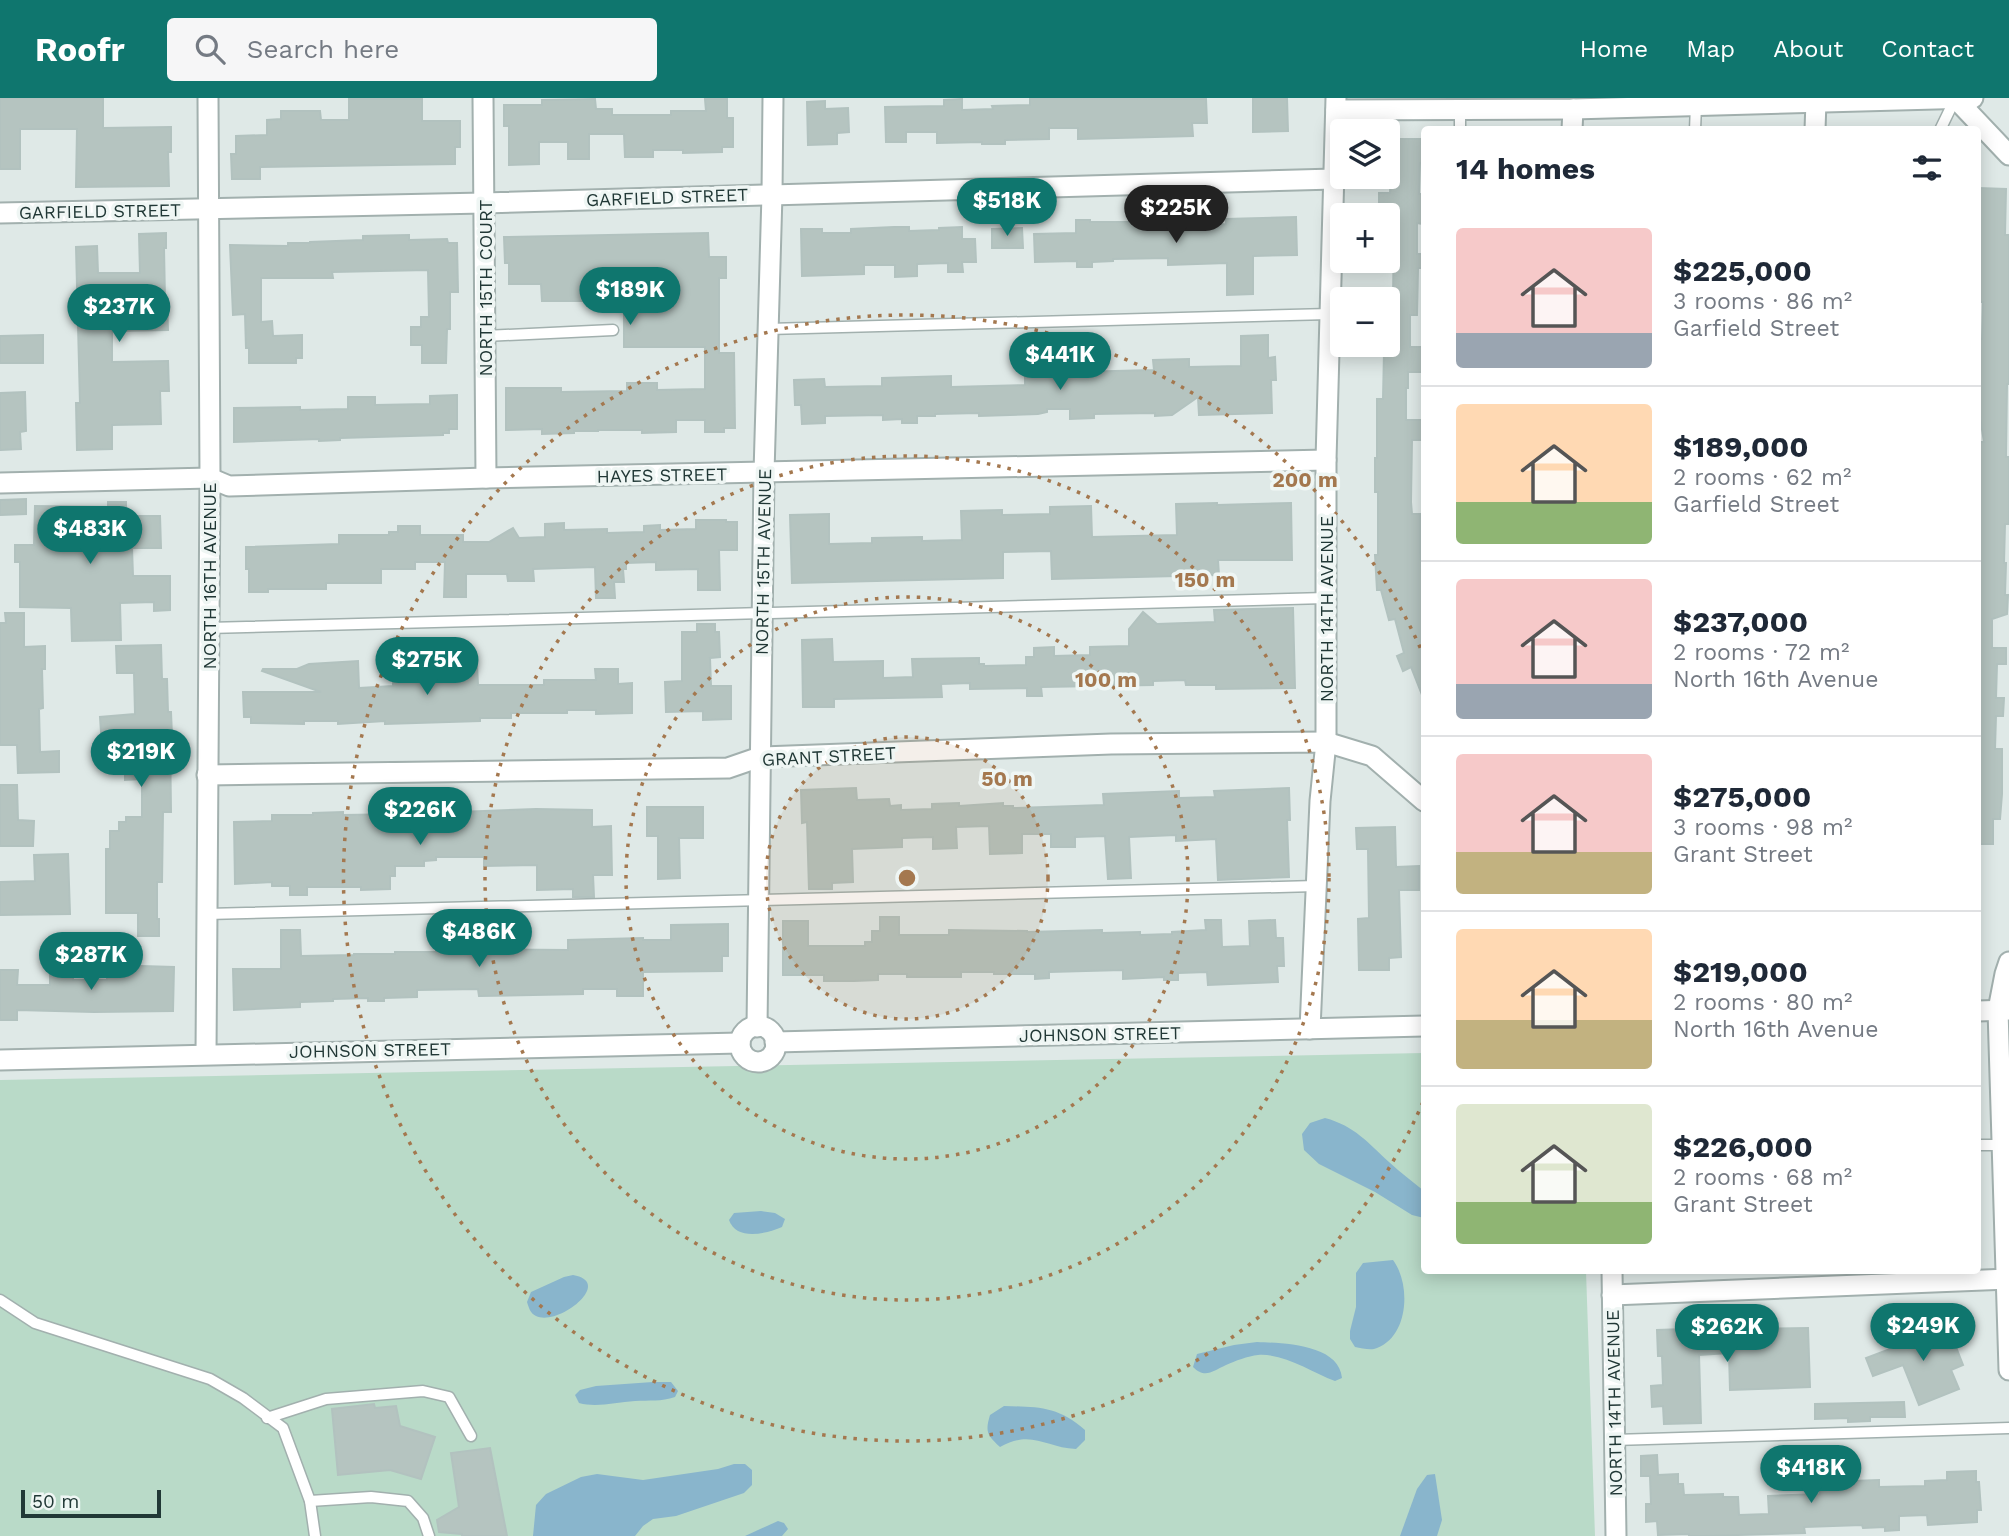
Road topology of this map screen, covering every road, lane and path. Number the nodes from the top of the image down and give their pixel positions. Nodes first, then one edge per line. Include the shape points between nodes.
1 (208, 98) edge
2 (483, 98) edge
3 (773, 98) edge
4 (1955, 98) edge
5 (1973, 98) edge
6 (1816, 101) junction
7 (1336, 104) edge
8 (1696, 105) junction
9 (1573, 108) junction
10 (1460, 109) junction
11 (1460, 126) edge
12 (1573, 126) edge
13 (1695, 126) edge
14 (1815, 126) edge
15 (1942, 126) edge
16 (2009, 155) edge
17 (1330, 179) edge
18 (1334, 189) edge
19 (772, 194) junction
20 (484, 203) junction
21 (208, 209) junction
22 (0, 213) edge
23 (1331, 287) edge
24 (1330, 314) joint
25 (612, 330) dead end
26 (768, 330) junction
27 (485, 336) junction
28 (1326, 460) junction
29 (764, 472) junction
30 (210, 478) junction
31 (486, 478) junction
32 (0, 483) edge
33 (1326, 598) junction
34 (762, 613) junction
35 (208, 628) junction
36 (1326, 742) junction
37 (760, 757) junction
38 (207, 775) junction
39 (1421, 798) edge
40 (1316, 886) junction
41 (758, 900) junction
42 (207, 914) junction
43 (2009, 962) edge
44 (2004, 1010) edge
45 (1981, 1011) edge
46 (1421, 1026) edge
47 (757, 1027) junction
48 (1310, 1028) junction
49 (775, 1042) junction
50 (740, 1043) junction
51 (206, 1054) junction
52 (0, 1060) edge
53 (1981, 1145) edge
54 (2006, 1145) edge
55 (1612, 1274) edge
56 (2007, 1279) edge
57 (1612, 1295) junction
58 (0, 1300) edge
59 (2009, 1370) edge
60 (267, 1418) junction
61 (2009, 1427) edge
62 (471, 1436) dead end
63 (1614, 1440) junction
64 (310, 1501) junction
65 (315, 1536) edge
66 (429, 1536) edge
67 (1616, 1536) edge

1 - 21 street, NORTH 16TH AVENUE
2 - 20 street, NORTH 15TH COURT
3 - 19 street, NORTH 15TH AVENUE
4 - 5 street
4 - 6 street
4 - 15 lane
4 - 16 street
6 - 8 street
6 - 14 street
7 - 10 street
8 - 9 street
8 - 13 lane
9 - 10 street
9 - 12 street
10 - 11 lane
17 - 19 street, GARFIELD STREET
18 - 23 street, NORTH 14TH AVENUE
19 - 20 street, GARFIELD STREET
19 - 26 street, NORTH 15TH AVENUE
20 - 21 street, GARFIELD STREET
20 - 27 street, NORTH 15TH COURT
21 - 22 street, GARFIELD STREET
21 - 30 street, NORTH 16TH AVENUE
24 - 26 lane
24 - 28 street, NORTH 14TH AVENUE
25 - 27 lane
26 - 29 street, NORTH 15TH AVENUE
27 - 31 street, NORTH 15TH COURT
28 - 29 street, HAYES STREET
28 - 33 street, NORTH 14TH AVENUE
29 - 31 street, HAYES STREET
29 - 34 street, NORTH 15TH AVENUE
30 - 31 street, HAYES STREET via 229,486
30 - 32 street, HAYES STREET
30 - 35 street, NORTH 16TH AVENUE
33 - 34 lane
33 - 36 street, NORTH 14TH AVENUE
34 - 35 lane
34 - 37 street, NORTH 15TH AVENUE
35 - 38 street, NORTH 16TH AVENUE
36 - 37 street, GRANT STREET via 1111,744
36 - 39 street via 1372,755
36 - 40 street, NORTH 14TH AVENUE
37 - 38 street, GRANT STREET via 728,768
37 - 41 street, NORTH 15TH AVENUE
38 - 42 street, NORTH 16TH AVENUE
40 - 41 lane
40 - 48 street, NORTH 14TH AVENUE
41 - 42 lane
41 - 47 street, NORTH 15TH AVENUE
42 - 51 street, NORTH 16TH AVENUE
43 - 44 street via 2004,974
44 - 45 street
44 - 54 street
46 - 48 street, JOHNSON STREET
47 - 49 street via 770,1032
47 - 50 street via 743,1033
48 - 49 street, JOHNSON STREET
49 - 50 street via 773,1053 759,1062 744,1056
50 - 51 street, JOHNSON STREET
51 - 52 street, JOHNSON STREET
53 - 54 lane
54 - 56 street
55 - 57 street, NORTH 14TH AVENUE
56 - 57 street
56 - 59 street
57 - 63 street, NORTH 14TH AVENUE
58 - 60 lane via 35,1323 210,1379
60 - 62 lane via 326,1399 423,1391 449,1397
60 - 64 lane via 283,1428
61 - 63 lane
63 - 67 street, NORTH 14TH AVENUE
64 - 65 lane
64 - 66 lane via 371,1497 408,1501 423,1518

